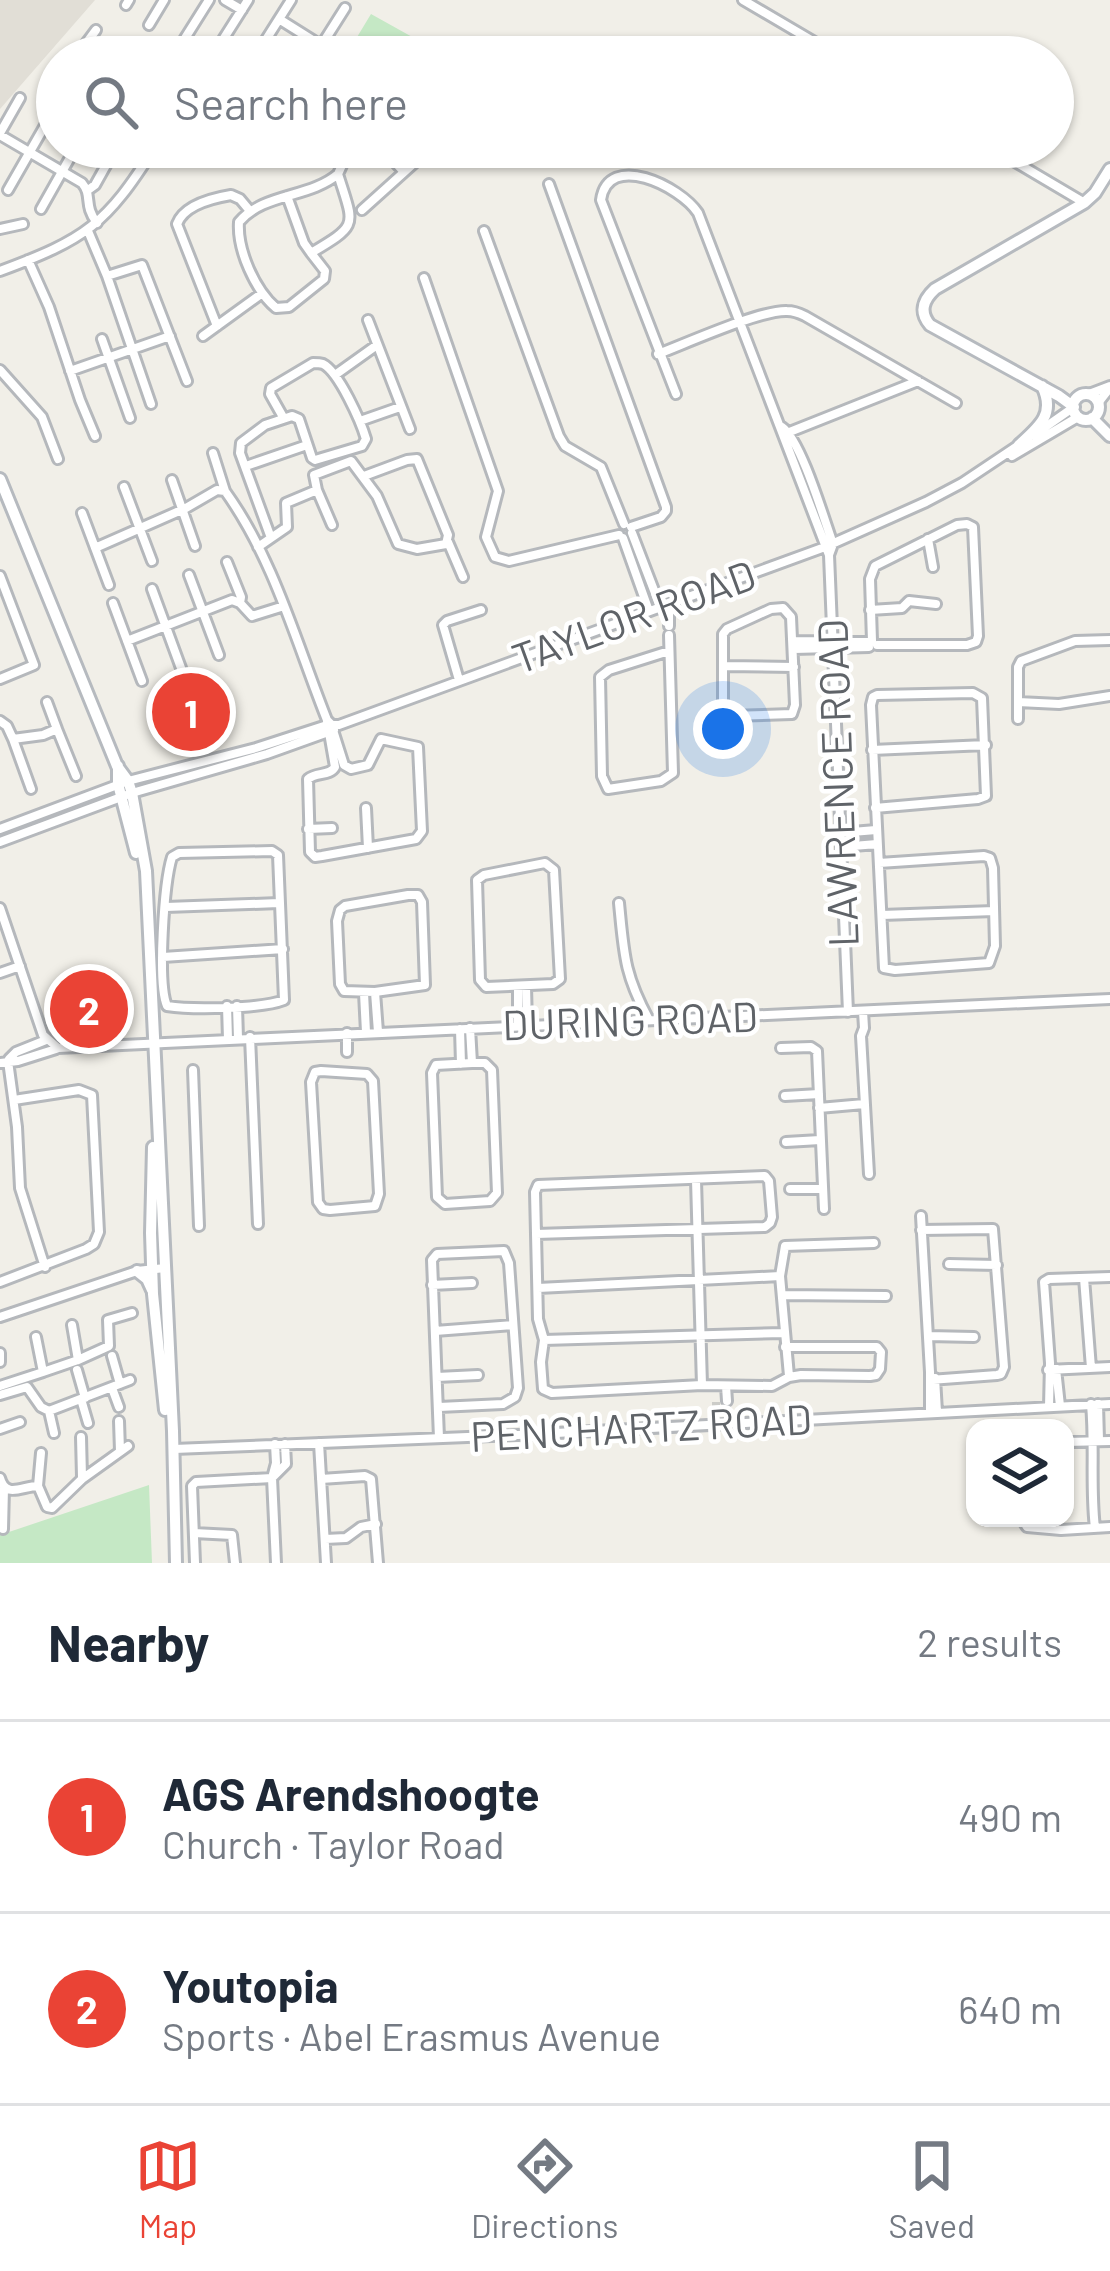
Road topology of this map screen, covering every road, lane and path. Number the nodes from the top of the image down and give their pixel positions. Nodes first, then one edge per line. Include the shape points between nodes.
1 (164, 0) edge
2 (209, 0) edge
3 (224, 0) edge
4 (248, 0) edge
5 (291, 0) edge
6 (743, 0) edge
7 (345, 8) dead end
8 (242, 10) junction
9 (280, 19) junction
10 (148, 25) dead end
11 (96, 30) dead end
12 (93, 36) edge
13 (187, 36) edge
14 (225, 36) edge
15 (269, 36) edge
16 (306, 36) edge
17 (328, 36) edge
18 (804, 36) edge
19 (20, 98) dead end
20 (0, 134) edge
21 (36, 142) edge
22 (30, 153) junction
23 (36, 156) edge
24 (57, 168) edge
25 (64, 168) edge
26 (104, 168) edge
27 (142, 168) edge
28 (339, 168) edge
29 (400, 168) edge
30 (408, 168) edge
31 (1025, 168) edge
32 (1110, 169) edge
33 (62, 171) junction
34 (404, 172) junction
35 (338, 174) junction
36 (549, 184) dead end
37 (8, 190) dead end
38 (88, 190) junction
39 (287, 196) junction
40 (1084, 203) junction
41 (41, 208) dead end
42 (362, 210) dead end
43 (250, 211) junction
44 (23, 224) dead end
45 (97, 224) junction
46 (0, 229) edge
47 (88, 231) junction
48 (484, 231) dead end
49 (311, 254) junction
50 (28, 260) junction
51 (0, 271) edge
52 (107, 276) junction
53 (424, 278) dead end
54 (261, 294) junction
55 (368, 320) dead end
56 (740, 324) junction
57 (217, 326) junction
58 (203, 336) dead end
59 (170, 337) junction
60 (102, 339) dead end
61 (376, 345) junction
62 (132, 350) junction
63 (658, 354) junction
64 (109, 358) junction
65 (0, 370) edge
66 (70, 371) junction
67 (335, 375) junction
68 (187, 381) dead end
69 (919, 381) junction
70 (1042, 386) junction
71 (1110, 387) edge
72 (676, 394) dead end
73 (956, 403) dead end
74 (151, 404) dead end
75 (400, 406) junction
76 (1087, 407) junction
77 (283, 417) junction
78 (130, 418) dead end
79 (360, 421) junction
80 (410, 429) dead end
81 (785, 431) junction
82 (1110, 434) edge
83 (95, 436) dead end
84 (307, 445) junction
85 (1018, 445) junction
86 (214, 452) dead end
87 (58, 459) dead end
88 (246, 466) junction
89 (364, 476) junction
90 (0, 479) edge
91 (172, 480) dead end
92 (124, 487) dead end
93 (317, 490) junction
94 (225, 491) junction
95 (926, 502) junction
96 (183, 509) junction
97 (82, 513) dead end
98 (332, 525) dead end
99 (140, 528) junction
100 (626, 531) junction
101 (271, 538) junction
102 (928, 539) junction
103 (448, 542) junction
104 (195, 546) dead end
105 (258, 547) junction
106 (95, 548) junction
107 (829, 549) junction
108 (152, 561) dead end
109 (227, 562) dead end
110 (933, 567) dead end
111 (189, 575) dead end
112 (0, 576) edge
113 (463, 577) dead end
114 (109, 585) dead end
115 (152, 590) dead end
116 (113, 603) dead end
117 (240, 603) junction
118 (283, 604) junction
119 (937, 604) dead end
120 (665, 605) junction
121 (481, 610) dead end
122 (649, 610) junction
123 (870, 610) junction
124 (202, 611) junction
125 (165, 626) junction
126 (1110, 640) edge
127 (127, 641) junction
128 (831, 644) junction
129 (872, 644) junction
130 (793, 645) junction
131 (669, 651) junction
132 (219, 655) dead end
133 (724, 666) junction
134 (794, 667) junction
135 (181, 668) dead end
136 (0, 679) edge
137 (142, 680) dead end
138 (459, 680) junction
139 (1110, 696) edge
140 (47, 702) dead end
141 (1018, 702) junction
142 (1018, 719) dead end
143 (0, 722) edge
144 (331, 726) junction
145 (57, 729) junction
146 (13, 739) junction
147 (986, 745) junction
148 (872, 751) junction
149 (76, 776) dead end
150 (32, 789) dead end
151 (125, 789) junction
152 (366, 808) dead end
153 (875, 808) junction
154 (332, 828) dead end
155 (308, 829) junction
156 (0, 830) edge
157 (877, 830) junction
158 (840, 833) junction
159 (0, 842) edge
160 (877, 844) junction
161 (841, 847) junction
162 (368, 848) junction
163 (879, 863) junction
164 (280, 903) junction
165 (619, 903) dead end
166 (166, 907) junction
167 (0, 908) edge
168 (994, 911) junction
169 (881, 915) junction
170 (283, 950) junction
171 (163, 957) junction
172 (20, 966) junction
173 (0, 973) edge
174 (522, 986) junction
175 (375, 992) junction
176 (364, 993) junction
177 (1110, 999) edge
178 (232, 1006) junction
179 (855, 1011) junction
180 (649, 1020) junction
181 (522, 1026) junction
182 (465, 1028) junction
183 (366, 1032) junction
184 (378, 1032) junction
185 (347, 1033) junction
186 (250, 1037) junction
187 (233, 1038) junction
188 (46, 1040) junction
189 (152, 1046) junction
190 (58, 1048) junction
191 (781, 1048) dead end
192 (4, 1062) edge
193 (466, 1064) junction
194 (193, 1070) dead end
195 (347, 1072) junction
196 (819, 1094) junction
197 (785, 1096) dead end
198 (14, 1100) junction
199 (864, 1104) junction
200 (819, 1108) junction
201 (820, 1140) junction
202 (786, 1142) dead end
203 (869, 1174) dead end
204 (696, 1180) junction
205 (790, 1189) dead end
206 (823, 1189) junction
207 (824, 1208) dead end
208 (920, 1216) dead end
209 (258, 1224) dead end
210 (200, 1226) dead end
211 (697, 1228) junction
212 (921, 1230) junction
213 (536, 1234) junction
214 (874, 1243) dead end
215 (949, 1264) dead end
216 (997, 1264) junction
217 (44, 1267) junction
218 (159, 1268) junction
219 (137, 1270) junction
220 (780, 1276) junction
221 (1110, 1277) edge
222 (1084, 1278) junction
223 (699, 1280) junction
224 (0, 1282) edge
225 (472, 1283) dead end
226 (432, 1285) junction
227 (538, 1288) junction
228 (153, 1294) junction
229 (782, 1295) junction
230 (886, 1295) dead end
231 (132, 1313) dead end
232 (0, 1317) edge
233 (72, 1325) dead end
234 (513, 1325) junction
235 (435, 1331) junction
236 (783, 1333) junction
237 (701, 1334) junction
238 (928, 1336) junction
239 (36, 1337) dead end
240 (974, 1337) dead end
241 (544, 1340) junction
242 (785, 1347) junction
243 (112, 1356) dead end
244 (78, 1365) junction
245 (1110, 1367) edge
246 (1052, 1368) junction
247 (1091, 1368) junction
248 (43, 1372) junction
249 (478, 1375) dead end
250 (437, 1377) junction
251 (789, 1377) junction
252 (932, 1378) junction
253 (121, 1384) junction
254 (702, 1385) junction
255 (715, 1386) junction
256 (727, 1386) junction
257 (0, 1391) edge
258 (83, 1398) junction
259 (1095, 1404) junction
260 (1110, 1404) edge
261 (1060, 1406) junction
262 (119, 1407) dead end
263 (439, 1407) junction
264 (721, 1407) junction
265 (1048, 1407) junction
266 (49, 1411) junction
267 (933, 1413) junction
268 (119, 1421) dead end
269 (20, 1422) dead end
270 (88, 1423) dead end
271 (722, 1424) junction
272 (0, 1429) edge
273 (54, 1433) dead end
274 (81, 1437) dead end
275 (439, 1438) junction
276 (1099, 1441) edge
277 (320, 1442) junction
278 (280, 1444) junction
279 (172, 1445) junction
280 (41, 1453) dead end
281 (272, 1478) junction
282 (82, 1479) junction
283 (321, 1479) junction
284 (2, 1483) edge
285 (38, 1486) junction
286 (376, 1524) junction
287 (1031, 1527) edge
288 (1110, 1527) edge
289 (1095, 1528) junction
290 (3, 1529) dead end
291 (194, 1533) junction
292 (325, 1539) junction
293 (176, 1563) edge
294 (195, 1563) edge
295 (236, 1563) edge
296 (276, 1563) edge
297 (326, 1563) edge
298 (378, 1563) edge

1 - 10 street
2 - 13 street
3 - 8 street
4 - 8 street
5 - 9 street
6 - 18 street
7 - 17 street
8 - 14 street
9 - 15 street
9 - 16 street
11 - 12 street
19 - 20 street
20 - 22 street
21 - 22 street
22 - 23 street
22 - 37 street
24 - 33 street
25 - 33 street
26 - 38 street
27 - 45 street
28 - 35 street
29 - 34 street
30 - 34 street
31 - 40 street
32 - 40 street
33 - 38 street
33 - 41 street
34 - 42 street
35 - 39 street
35 - 49 street via 350,224
36 - 100 street via 667,511
38 - 45 street
39 - 43 street
39 - 49 street
40 - 70 street via 935,289 923,304 930,325
43 - 54 street via 239,233
43 - 57 street via 226,196 178,219
44 - 46 street
45 - 47 street
47 - 50 street
47 - 52 street
48 - 100 street via 563,443 601,467
49 - 54 street via 326,275 315,288 283,309
50 - 51 street
50 - 66 street
52 - 59 street via 142,265
52 - 62 street
53 - 100 street via 498,491 486,532 490,550 509,561
54 - 57 street
55 - 61 street
56 - 63 street
56 - 63 street, LAWRENCE ROAD via 691,202 645,176 618,179 601,200
56 - 69 street via 798,313
56 - 81 street, LAWRENCE ROAD
57 - 58 street
59 - 62 street
59 - 68 street
60 - 64 street
61 - 67 street
61 - 75 street
62 - 64 street
62 - 74 street
63 - 72 street
64 - 66 street
64 - 78 street
65 - 87 street via 42,417
66 - 83 street
67 - 77 street via 313,362 271,388
67 - 79 street
69 - 73 street
69 - 81 street
70 - 76 street
70 - 85 street via 1046,419
71 - 76 street
75 - 79 street
75 - 80 street
76 - 82 street
76 - 85 street, TAYLOR ROAD
76 - 95 street, TAYLOR ROAD
77 - 84 street via 298,417
77 - 88 street via 241,442
79 - 84 street via 362,446 315,460
81 - 107 street, LAWRENCE ROAD
84 - 88 street
85 - 95 street, TAYLOR ROAD
86 - 94 street
88 - 101 street
89 - 93 street via 345,461 314,475
89 - 103 street via 398,544 430,549
89 - 103 street via 417,459
90 - 151 street
91 - 96 street
92 - 99 street
93 - 98 street
93 - 101 street via 285,503 287,527
94 - 96 street
94 - 105 street
95 - 107 street, TAYLOR ROAD
96 - 99 street
96 - 104 street
97 - 106 street
99 - 106 street
99 - 108 street
100 - 120 street
100 - 122 street
101 - 105 street
102 - 110 street
102 - 123 street via 875,566
102 - 129 street via 973,527 976,642
103 - 113 street
105 - 118 street
106 - 114 street
107 - 120 street, TAYLOR ROAD
107 - 128 street, LAWRENCE ROAD
109 - 117 street
111 - 124 street
112 - 136 street via 34,665
115 - 125 street
116 - 127 street
117 - 118 street via 252,616
117 - 124 street
118 - 144 street
119 - 123 street
120 - 122 street, TAYLOR ROAD
120 - 131 street
121 - 138 street via 443,625
122 - 138 street, TAYLOR ROAD
123 - 129 street
124 - 125 street
124 - 132 street
125 - 127 street
125 - 135 street
126 - 141 street via 1075,641 1021,662
127 - 137 street
128 - 129 street
128 - 130 street
128 - 158 street, LAWRENCE ROAD
130 - 133 street via 789,612 771,609 724,631
130 - 134 street
131 - 131 street via 600,677 608,789 673,772
133 - 134 street
133 - 134 street via 724,713 734,717 792,714
138 - 144 street, TAYLOR ROAD
139 - 141 street
140 - 145 street
141 - 142 street
143 - 146 street
144 - 151 street, TAYLOR ROAD
144 - 155 street via 335,767 308,779
144 - 162 street via 351,770 368,766 381,739 419,750 420,835
145 - 146 street
145 - 149 street
146 - 150 street
147 - 148 street
147 - 148 street via 984,703 976,694 877,695
147 - 153 street via 983,798
148 - 153 street
151 - 156 street
151 - 159 street
151 - 189 street via 140,874
152 - 162 street
153 - 157 street
154 - 155 street
155 - 162 street via 315,856
157 - 158 street
157 - 160 street
158 - 161 street, LAWRENCE ROAD
160 - 161 street
160 - 163 street
161 - 179 street, LAWRENCE ROAD
163 - 168 street via 986,856
163 - 169 street
164 - 166 street
164 - 166 street via 275,852 178,853 170,861
164 - 170 street
165 - 180 street via 628,979
166 - 171 street
167 - 172 street
168 - 169 street
168 - 169 street via 989,964 895,970 884,966
170 - 171 street
170 - 178 street via 284,1000
171 - 178 street via 167,1006
172 - 173 street
172 - 188 street
174 - 174 street via 489,988 480,980 477,880 545,863 554,870 561,976
174 - 181 street
175 - 176 street
175 - 176 street via 425,985 418,895 340,910 341,987
175 - 184 street
176 - 183 street
177 - 179 street, DURING ROAD
178 - 187 street
179 - 180 street, DURING ROAD
179 - 199 street, LAWRENCE ROAD
180 - 181 street, DURING ROAD
181 - 182 street, DURING ROAD
182 - 184 street, DURING ROAD
182 - 193 street
183 - 184 street, DURING ROAD
183 - 185 street, DURING ROAD
185 - 186 street, DURING ROAD
185 - 195 street
186 - 187 street, DURING ROAD
186 - 209 street
187 - 189 street, DURING ROAD
188 - 190 street
188 - 192 street
189 - 190 street, DURING ROAD
189 - 218 street
190 - 192 street, DURING ROAD
191 - 196 street via 817,1050
192 - 198 street
193 - 193 street via 432,1072 437,1197 445,1204 490,1202 497,1193 491,1066
194 - 210 street
195 - 195 street via 373,1081 379,1200 327,1210 318,1202 310,1082 316,1071
196 - 197 street
196 - 200 street
198 - 217 street via 20,1188
198 - 217 street via 80,1090 93,1099 98,1239
199 - 200 street
199 - 203 street, LAWRENCE ROAD
200 - 201 street
201 - 202 street
201 - 206 street
204 - 211 street
204 - 211 street via 765,1176 772,1217 765,1227
204 - 213 street via 538,1185
205 - 206 street
206 - 207 street
208 - 212 street
211 - 213 street
211 - 223 street
212 - 216 street via 990,1228
212 - 238 street
213 - 227 street
214 - 220 street via 787,1244
215 - 216 street
216 - 252 street via 1003,1371
217 - 224 street
218 - 219 street
218 - 228 street
218 - 279 street
219 - 228 street
219 - 232 street
220 - 223 street
220 - 229 street
221 - 222 street
222 - 246 street via 1043,1284
222 - 247 street
223 - 227 street
223 - 237 street
225 - 226 street
226 - 234 street via 436,1254 504,1251
226 - 235 street
227 - 241 street
228 - 279 street
229 - 230 street
229 - 236 street
231 - 244 street via 108,1320 109,1346
233 - 244 street
234 - 235 street
234 - 263 street via 513,1400
235 - 250 street
236 - 237 street
236 - 242 street
237 - 241 street
237 - 254 street
238 - 240 street
238 - 252 street
239 - 248 street
241 - 254 street via 549,1393
242 - 251 street
242 - 251 street via 881,1352 873,1376
243 - 253 street
244 - 248 street
244 - 258 street
245 - 247 street
246 - 247 street
246 - 261 street
246 - 265 street
248 - 257 street
249 - 250 street
250 - 263 street
251 - 256 street via 772,1386
252 - 267 street
253 - 258 street
253 - 262 street
254 - 255 street
255 - 256 street
255 - 264 street
256 - 264 street
257 - 266 street via 27,1388
258 - 266 street
258 - 270 street
259 - 260 street, PENCHARTZ ROAD
259 - 261 street, PENCHARTZ ROAD
259 - 276 street
261 - 265 street, PENCHARTZ ROAD
263 - 275 street
264 - 271 street
265 - 267 street, PENCHARTZ ROAD
266 - 273 street
267 - 271 street, PENCHARTZ ROAD
268 - 282 street via 124,1449
269 - 272 street
271 - 275 street, PENCHARTZ ROAD
274 - 282 street
275 - 277 street, PENCHARTZ ROAD
276 - 289 street
277 - 278 street, PENCHARTZ ROAD
277 - 283 street
278 - 279 street, PENCHARTZ ROAD
278 - 281 street
279 - 293 street
280 - 285 street
281 - 291 street via 194,1483
281 - 296 street
282 - 285 street via 52,1508
283 - 286 street via 371,1478
283 - 292 street
284 - 285 street via 14,1491
284 - 290 street
286 - 292 street
286 - 298 street
287 - 289 street
288 - 289 street
291 - 294 street
291 - 295 street via 232,1535
292 - 297 street

